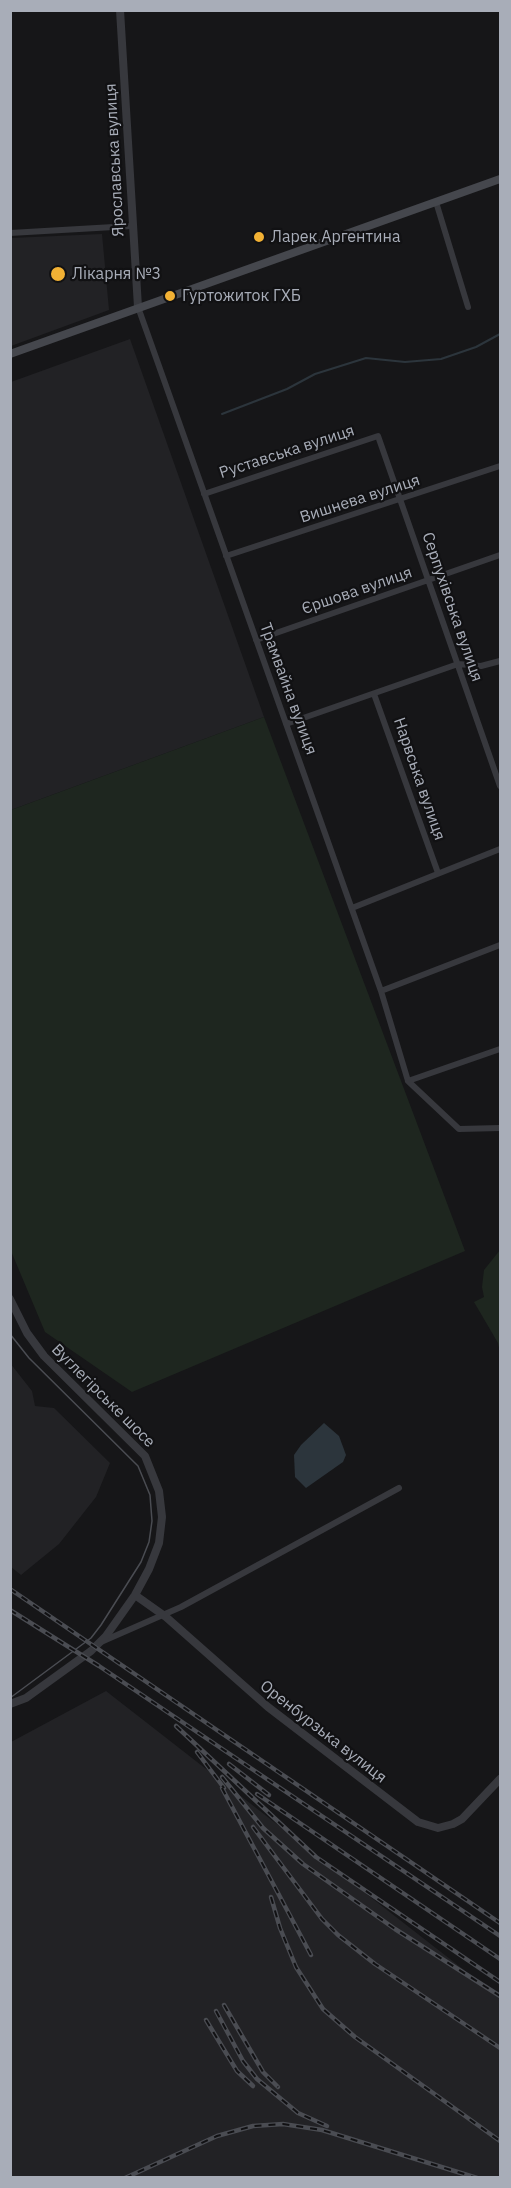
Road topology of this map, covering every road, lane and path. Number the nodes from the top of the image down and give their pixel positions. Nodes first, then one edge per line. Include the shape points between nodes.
1 (120, 10) edge
2 (501, 179) edge
3 (436, 202) junction
4 (132, 226) junction
5 (10, 233) edge
6 (468, 307) dead end
7 (138, 308) junction
8 (10, 354) edge
9 (378, 436) joint
10 (501, 466) edge
11 (204, 494) junction
12 (401, 501) junction
13 (501, 555) edge
14 (226, 556) junction
15 (429, 581) junction
16 (256, 640) junction
17 (501, 662) edge
18 (458, 664) junction
19 (375, 694) junction
20 (286, 724) junction
21 (501, 786) edge
22 (501, 849) edge
23 (438, 873) junction
24 (352, 908) junction
25 (501, 945) edge
26 (381, 991) junction
27 (501, 1049) edge
28 (408, 1081) junction
29 (501, 1128) edge
30 (10, 1299) edge
31 (399, 1488) dead end
32 (135, 1595) junction
33 (164, 1616) junction
34 (100, 1643) junction
35 (10, 1704) edge
36 (501, 1779) edge

1 - 4 street, Ярославська вулиця
2 - 3 main road
3 - 6 street
3 - 7 main road
4 - 5 street
4 - 7 street, Ярославська вулиця
7 - 8 main road
7 - 11 street, Трамвайна вулиця
9 - 11 street, Руставська вулиця
9 - 12 street, Серпухівська вулиця
10 - 12 street, Вишнева вулиця
11 - 14 street, Трамвайна вулиця
12 - 14 street, Вишнева вулиця
12 - 15 street, Серпухівська вулиця
13 - 15 street, Єршова вулиця
14 - 16 street, Трамвайна вулиця
15 - 16 street, Єршова вулиця
15 - 18 street, Серпухівська вулиця
16 - 20 street, Трамвайна вулиця
17 - 18 street via 481,666
18 - 19 street
18 - 21 street, Серпухівська вулиця
19 - 20 street
19 - 23 street, Нарвська вулиця
20 - 24 street, Трамвайна вулиця
22 - 23 street
23 - 24 street
24 - 26 street, Трамвайна вулиця
25 - 26 street
26 - 28 street, Трамвайна вулиця
27 - 28 street
28 - 29 street via 459,1129
30 - 32 street, Вуглегірське шосе via 36,1346 138,1448 155,1477 162,1504 160,1536
31 - 33 street
32 - 33 street, Оренбурзька вулиця
32 - 34 street, Вуглегірське шосе
33 - 34 street
33 - 36 street, Оренбурзька вулиця via 268,1707 417,1822 438,1828 453,1824
34 - 35 street, Вуглегірське шосе via 26,1698

